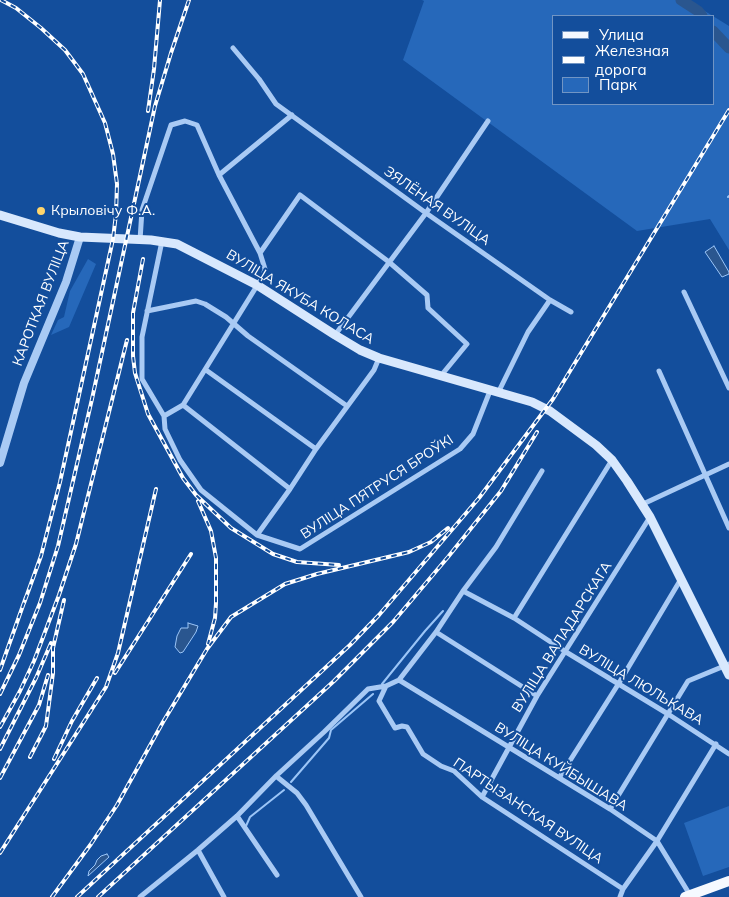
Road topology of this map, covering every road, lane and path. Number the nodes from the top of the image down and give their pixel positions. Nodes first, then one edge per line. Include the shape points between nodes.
1 (233, 48) dead end
2 (292, 115) junction
3 (488, 122) dead end
4 (219, 175) junction
5 (426, 213) junction
6 (0, 215) edge
7 (80, 237) junction
8 (140, 240) junction
9 (162, 241) junction
10 (260, 253) junction
11 (388, 262) junction
12 (257, 285) junction
13 (684, 292) dead end
14 (550, 300) junction
15 (147, 311) junction
16 (571, 312) dead end
17 (234, 323) junction
18 (335, 335) junction
19 (379, 358) junction
20 (206, 370) junction
21 (659, 371) dead end
22 (442, 378) junction
23 (729, 388) edge
24 (494, 392) junction
25 (183, 406) junction
26 (347, 406) junction
27 (164, 416) junction
28 (316, 449) junction
29 (612, 460) junction
30 (0, 463) edge
31 (729, 464) edge
32 (542, 471) dead end
33 (705, 476) junction
34 (290, 489) junction
35 (643, 504) junction
36 (650, 517) junction
37 (729, 528) edge
38 (257, 535) junction
39 (681, 579) junction
40 (463, 591) junction
41 (514, 618) junction
42 (436, 632) junction
43 (566, 652) junction
44 (727, 665) edge
45 (729, 675) edge
46 (399, 680) junction
47 (619, 684) junction
48 (386, 686) junction
49 (537, 696) junction
50 (668, 714) junction
51 (716, 744) junction
52 (509, 746) junction
53 (729, 754) edge
54 (276, 776) junction
55 (559, 778) junction
56 (482, 797) junction
57 (610, 809) junction
58 (237, 816) junction
59 (657, 841) junction
60 (198, 850) junction
61 (277, 875) dead end
62 (729, 881) edge
63 (623, 889) junction
64 (687, 896) edge
65 (140, 897) edge
66 (224, 897) edge
67 (361, 897) edge
68 (620, 897) edge

1 - 2 street, ЗЯЛЁНАЯ ВУЛІЦА via 276,104
2 - 4 street
2 - 5 street, ЗЯЛЁНАЯ ВУЛІЦА
3 - 5 street
4 - 8 street via 198,125 185,121 171,125 142,210
4 - 10 street
5 - 11 street
5 - 14 street, ЗЯЛЁНАЯ ВУЛІЦА
6 - 7 main road, ВУЛІЦА ЯКУБА КОЛАСА
7 - 8 main road, ВУЛІЦА ЯКУБА КОЛАСА
7 - 30 street, КАРОТКАЯ ВУЛІЦА via 66,282 24,383
8 - 9 main road, ВУЛІЦА ЯКУБА КОЛАСА
9 - 12 main road, ВУЛІЦА ЯКУБА КОЛАСА via 188,248
9 - 15 street
10 - 11 street via 300,195
10 - 12 street via 265,269
11 - 18 street
11 - 22 street via 427,295 428,308 467,344
12 - 17 street
12 - 18 main road, ВУЛІЦА ЯКУБА КОЛАСА
13 - 23 street
14 - 16 street, ЗЯЛЁНАЯ ВУЛІЦА
14 - 24 street, ВУЛІЦА ПЯТРУСЯ БРОЎКІ
15 - 17 street via 196,301
15 - 27 street via 142,337 142,379
17 - 20 street
17 - 26 street
18 - 19 main road, ВУЛІЦА ЯКУБА КОЛАСА
19 - 22 main road, ВУЛІЦА ЯКУБА КОЛАСА
19 - 26 street
20 - 25 street
20 - 28 street
21 - 33 street
22 - 24 main road, ВУЛІЦА ЯКУБА КОЛАСА
24 - 29 main road, ВУЛІЦА ЯКУБА КОЛАСА via 547,409 578,430
24 - 38 street, ВУЛІЦА ПЯТРУСЯ БРОЎКІ via 473,434 460,449 300,549
25 - 27 street
25 - 34 street
26 - 28 street
27 - 38 street via 165,429 180,460 201,490
28 - 34 street
29 - 35 main road, ВУЛІЦА ЯКУБА КОЛАСА
29 - 41 street
31 - 33 street
32 - 40 street via 496,547
33 - 35 street
33 - 37 street
34 - 38 street
35 - 36 main road, ВУЛІЦА ЯКУБА КОЛАСА
36 - 39 main road, ВУЛІЦА ЯКУБА КОЛАСА
36 - 43 street, ВУЛІЦА ВАЛАДАРСКАГА
39 - 44 main road, ВУЛІЦА ЯКУБА КОЛАСА
39 - 47 street
40 - 41 street, ВУЛІЦА ЛЮЛЬКАВА
40 - 42 street
41 - 43 street, ВУЛІЦА ЛЮЛЬКАВА
42 - 46 street
42 - 49 street
43 - 47 street, ВУЛІЦА ЛЮЛЬКАВА
43 - 49 street, ВУЛІЦА ВАЛАДАРСКАГА
44 - 45 main road, ВУЛІЦА ЯКУБА КОЛАСА
44 - 50 street via 688,681
46 - 48 street
46 - 52 street, ВУЛІЦА КУЙБЫШАВА
47 - 50 street, ВУЛІЦА ЛЮЛЬКАВА
47 - 55 street
48 - 54 street via 368,689
48 - 56 street, ПАРТЫЗАНСКАЯ ВУЛІЦА via 379,701 395,728 407,727 423,754 454,771
49 - 52 street, ВУЛІЦА ВАЛАДАРСКАГА
50 - 51 street, ВУЛІЦА ЛЮЛЬКАВА
50 - 57 street
51 - 53 street, ВУЛІЦА ЛЮЛЬКАВА
51 - 59 street
52 - 55 street, ВУЛІЦА КУЙБЫШАВА
52 - 56 street, ВУЛІЦА ВАЛАДАРСКАГА
54 - 58 street
54 - 67 street via 302,799
55 - 57 street, ВУЛІЦА КУЙБЫШАВА
56 - 63 street, ПАРТЫЗАНСКАЯ ВУЛІЦА
57 - 59 street, ВУЛІЦА КУЙБЫШАВА
58 - 60 street
58 - 61 street
59 - 63 street
59 - 64 street, ВУЛІЦА КУЙБЫШАВА
60 - 65 street
60 - 66 street
62 - 64 main road
63 - 68 street

